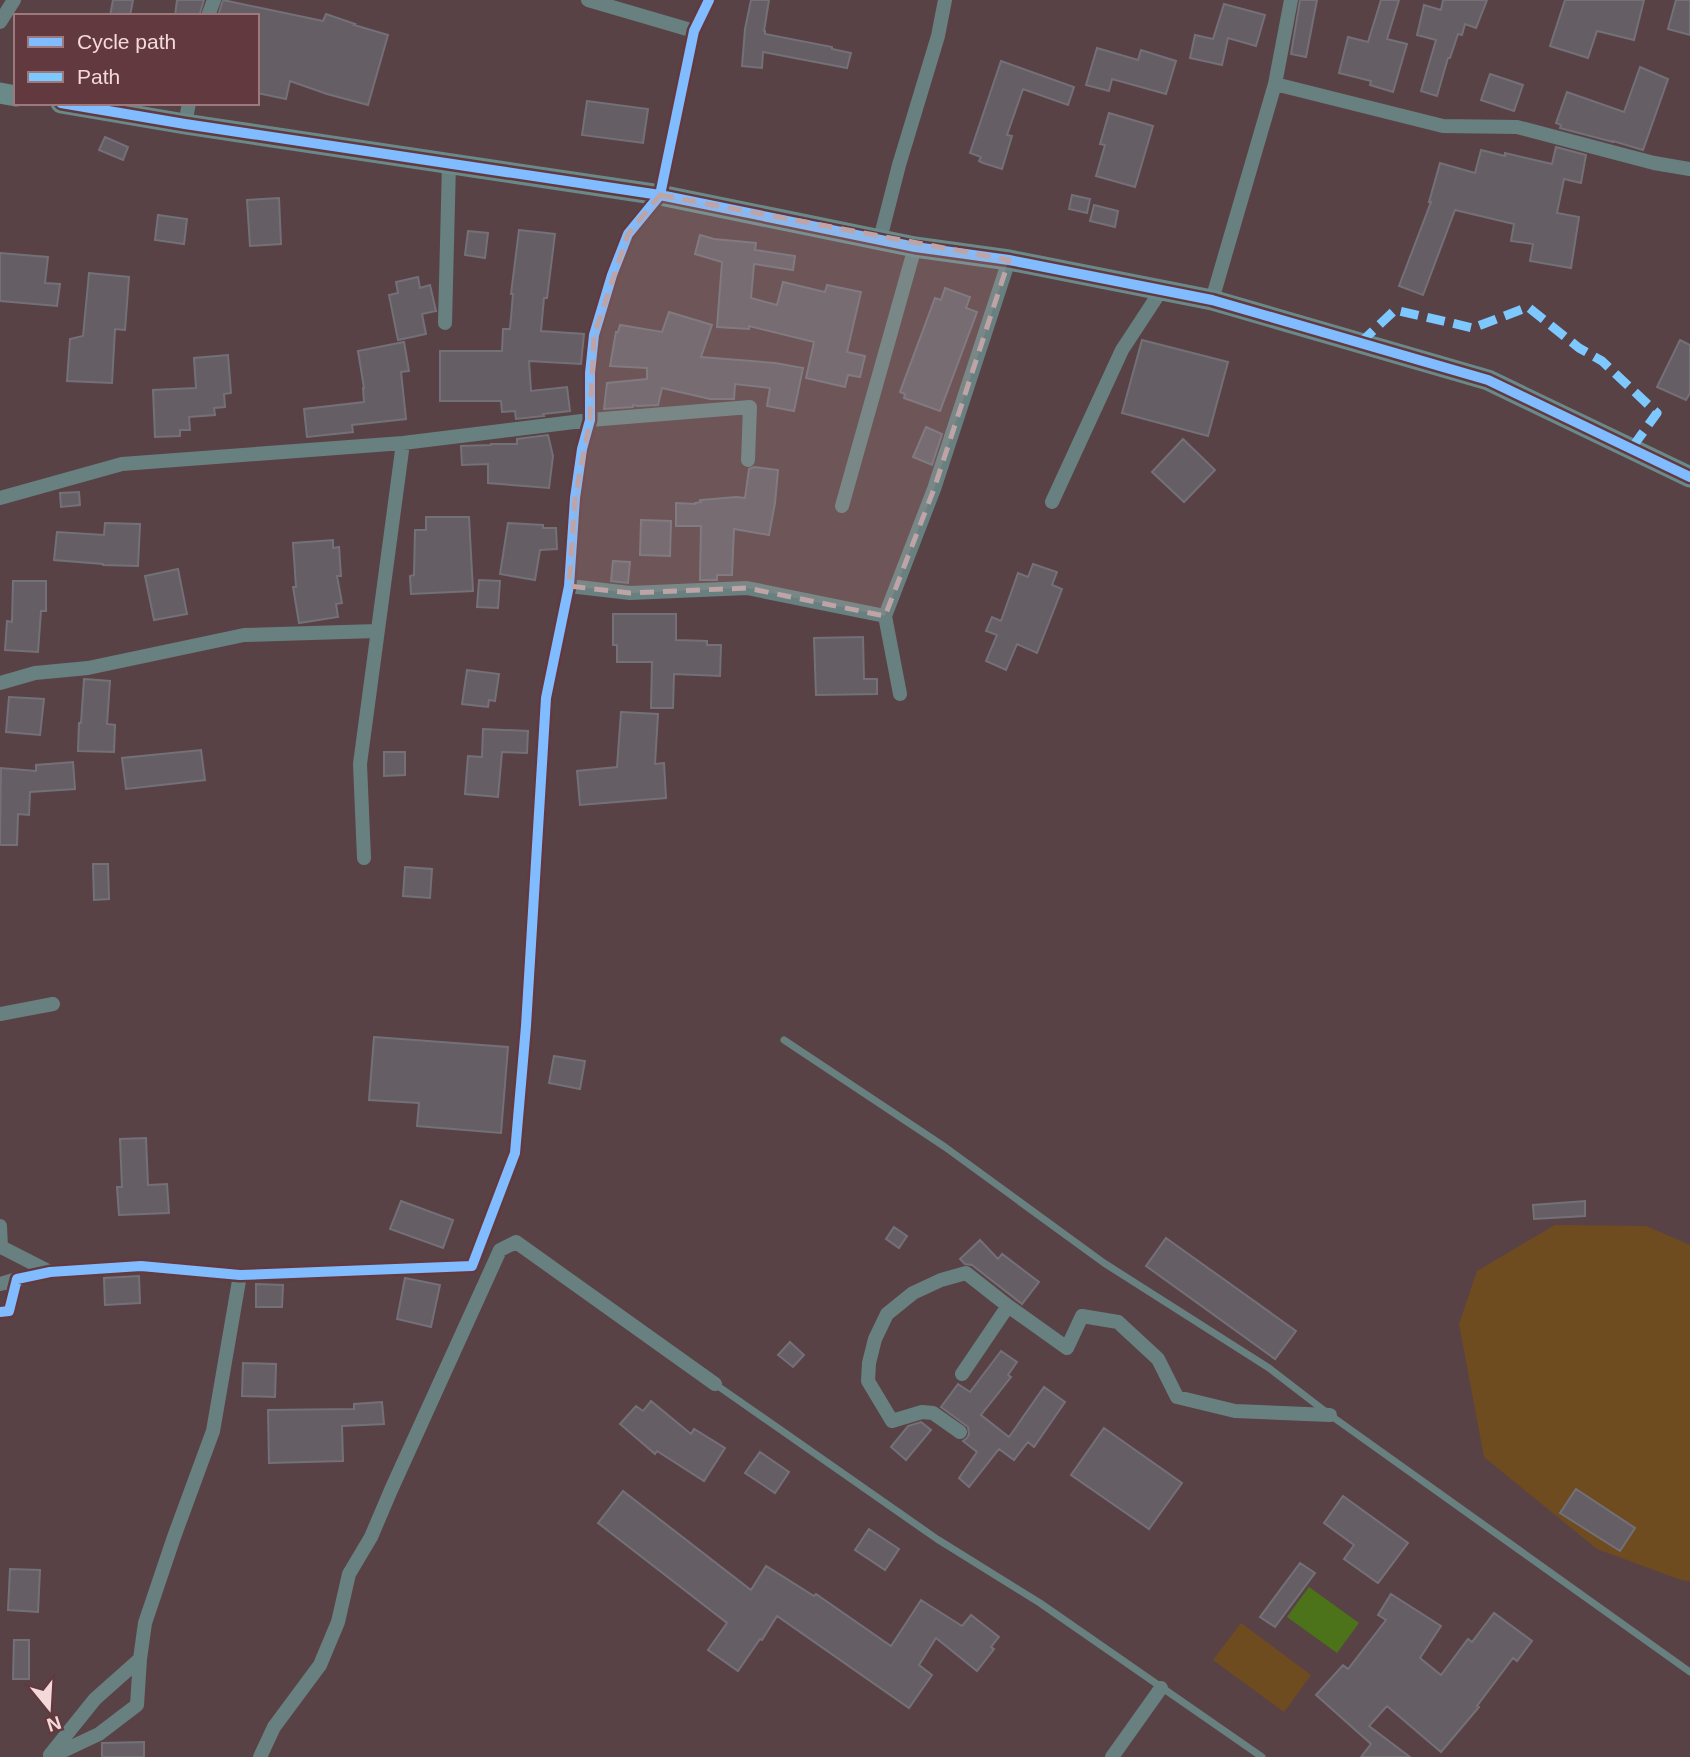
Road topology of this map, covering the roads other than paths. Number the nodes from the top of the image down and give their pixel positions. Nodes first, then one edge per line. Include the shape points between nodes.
1 (14, 0) edge
2 (589, 0) edge
3 (709, 0) edge
4 (945, 0) edge
5 (1291, 0) edge
6 (0, 22) edge
7 (694, 31) junction
8 (1275, 84) junction
9 (84, 105) edge
10 (187, 114) edge
11 (449, 163) junction
12 (1690, 169) edge
13 (660, 195) junction
14 (880, 239) junction
15 (915, 247) junction
16 (1009, 260) junction
17 (1162, 289) junction
18 (1212, 300) junction
19 (445, 323) dead end
20 (590, 420) junction
21 (402, 443) junction
22 (748, 460) dead end
23 (1690, 477) edge
24 (0, 498) edge
25 (1052, 502) dead end
26 (842, 506) dead end
27 (569, 586) junction
28 (885, 616) junction
29 (377, 631) junction
30 (0, 683) edge
31 (900, 694) dead end
32 (364, 858) dead end
33 (54, 1004) dead end
34 (0, 1014) edge
35 (784, 1041) dead end
36 (0, 1226) edge
37 (50, 1272) junction
38 (240, 1275) junction
39 (17, 1279) junction
40 (0, 1284) edge
41 (1008, 1306) junction
42 (0, 1312) edge
43 (962, 1374) dead end
44 (715, 1384) joint
45 (1330, 1415) junction
46 (960, 1432) dead end
47 (140, 1659) junction
48 (1690, 1672) edge
49 (1161, 1688) junction
50 (49, 1757) edge
51 (260, 1757) edge
52 (1112, 1757) edge
53 (1262, 1757) edge

1 - 6 street
2 - 7 street
3 - 7 street
4 - 14 street
5 - 8 street
7 - 13 street
8 - 12 street via 1443,126 1517,127
8 - 18 street
9 - 10 street
10 - 11 street
11 - 13 street
11 - 19 street
13 - 14 street
13 - 20 street via 628,234 612,275 594,335
14 - 15 street
15 - 16 street
15 - 26 street
16 - 17 street
16 - 28 street via 934,489
17 - 18 street
17 - 25 street via 1122,349
18 - 23 street via 1488,380
20 - 21 street
20 - 22 street via 750,407
20 - 27 street via 575,498
21 - 24 street via 122,464
21 - 29 street
27 - 28 street via 630,593 747,588
27 - 38 street via 546,698 514,1153 472,1266
28 - 31 street
29 - 30 street via 244,635
29 - 32 street via 360,764
33 - 34 street
35 - 45 lane via 945,1147 1104,1263 1269,1368
36 - 37 street via 1,1247
37 - 38 street via 141,1266
37 - 39 street
38 - 47 street via 213,1431 145,1623
39 - 40 street
39 - 42 street via 9,1311
41 - 43 street
41 - 45 street via 1067,1349 1082,1316 1118,1322 1158,1359 1177,1397 1235,1411
41 - 46 street via 966,1273 913,1293 887,1314 875,1339 868,1381 892,1421 933,1413
44 - 49 lane
44 - 51 street via 516,1242 500,1251 371,1537 349,1574 338,1622 320,1665 274,1727
45 - 48 lane
47 - 50 street via 95,1699
47 - 50 street via 137,1706 99,1734
49 - 52 street
49 - 53 lane

